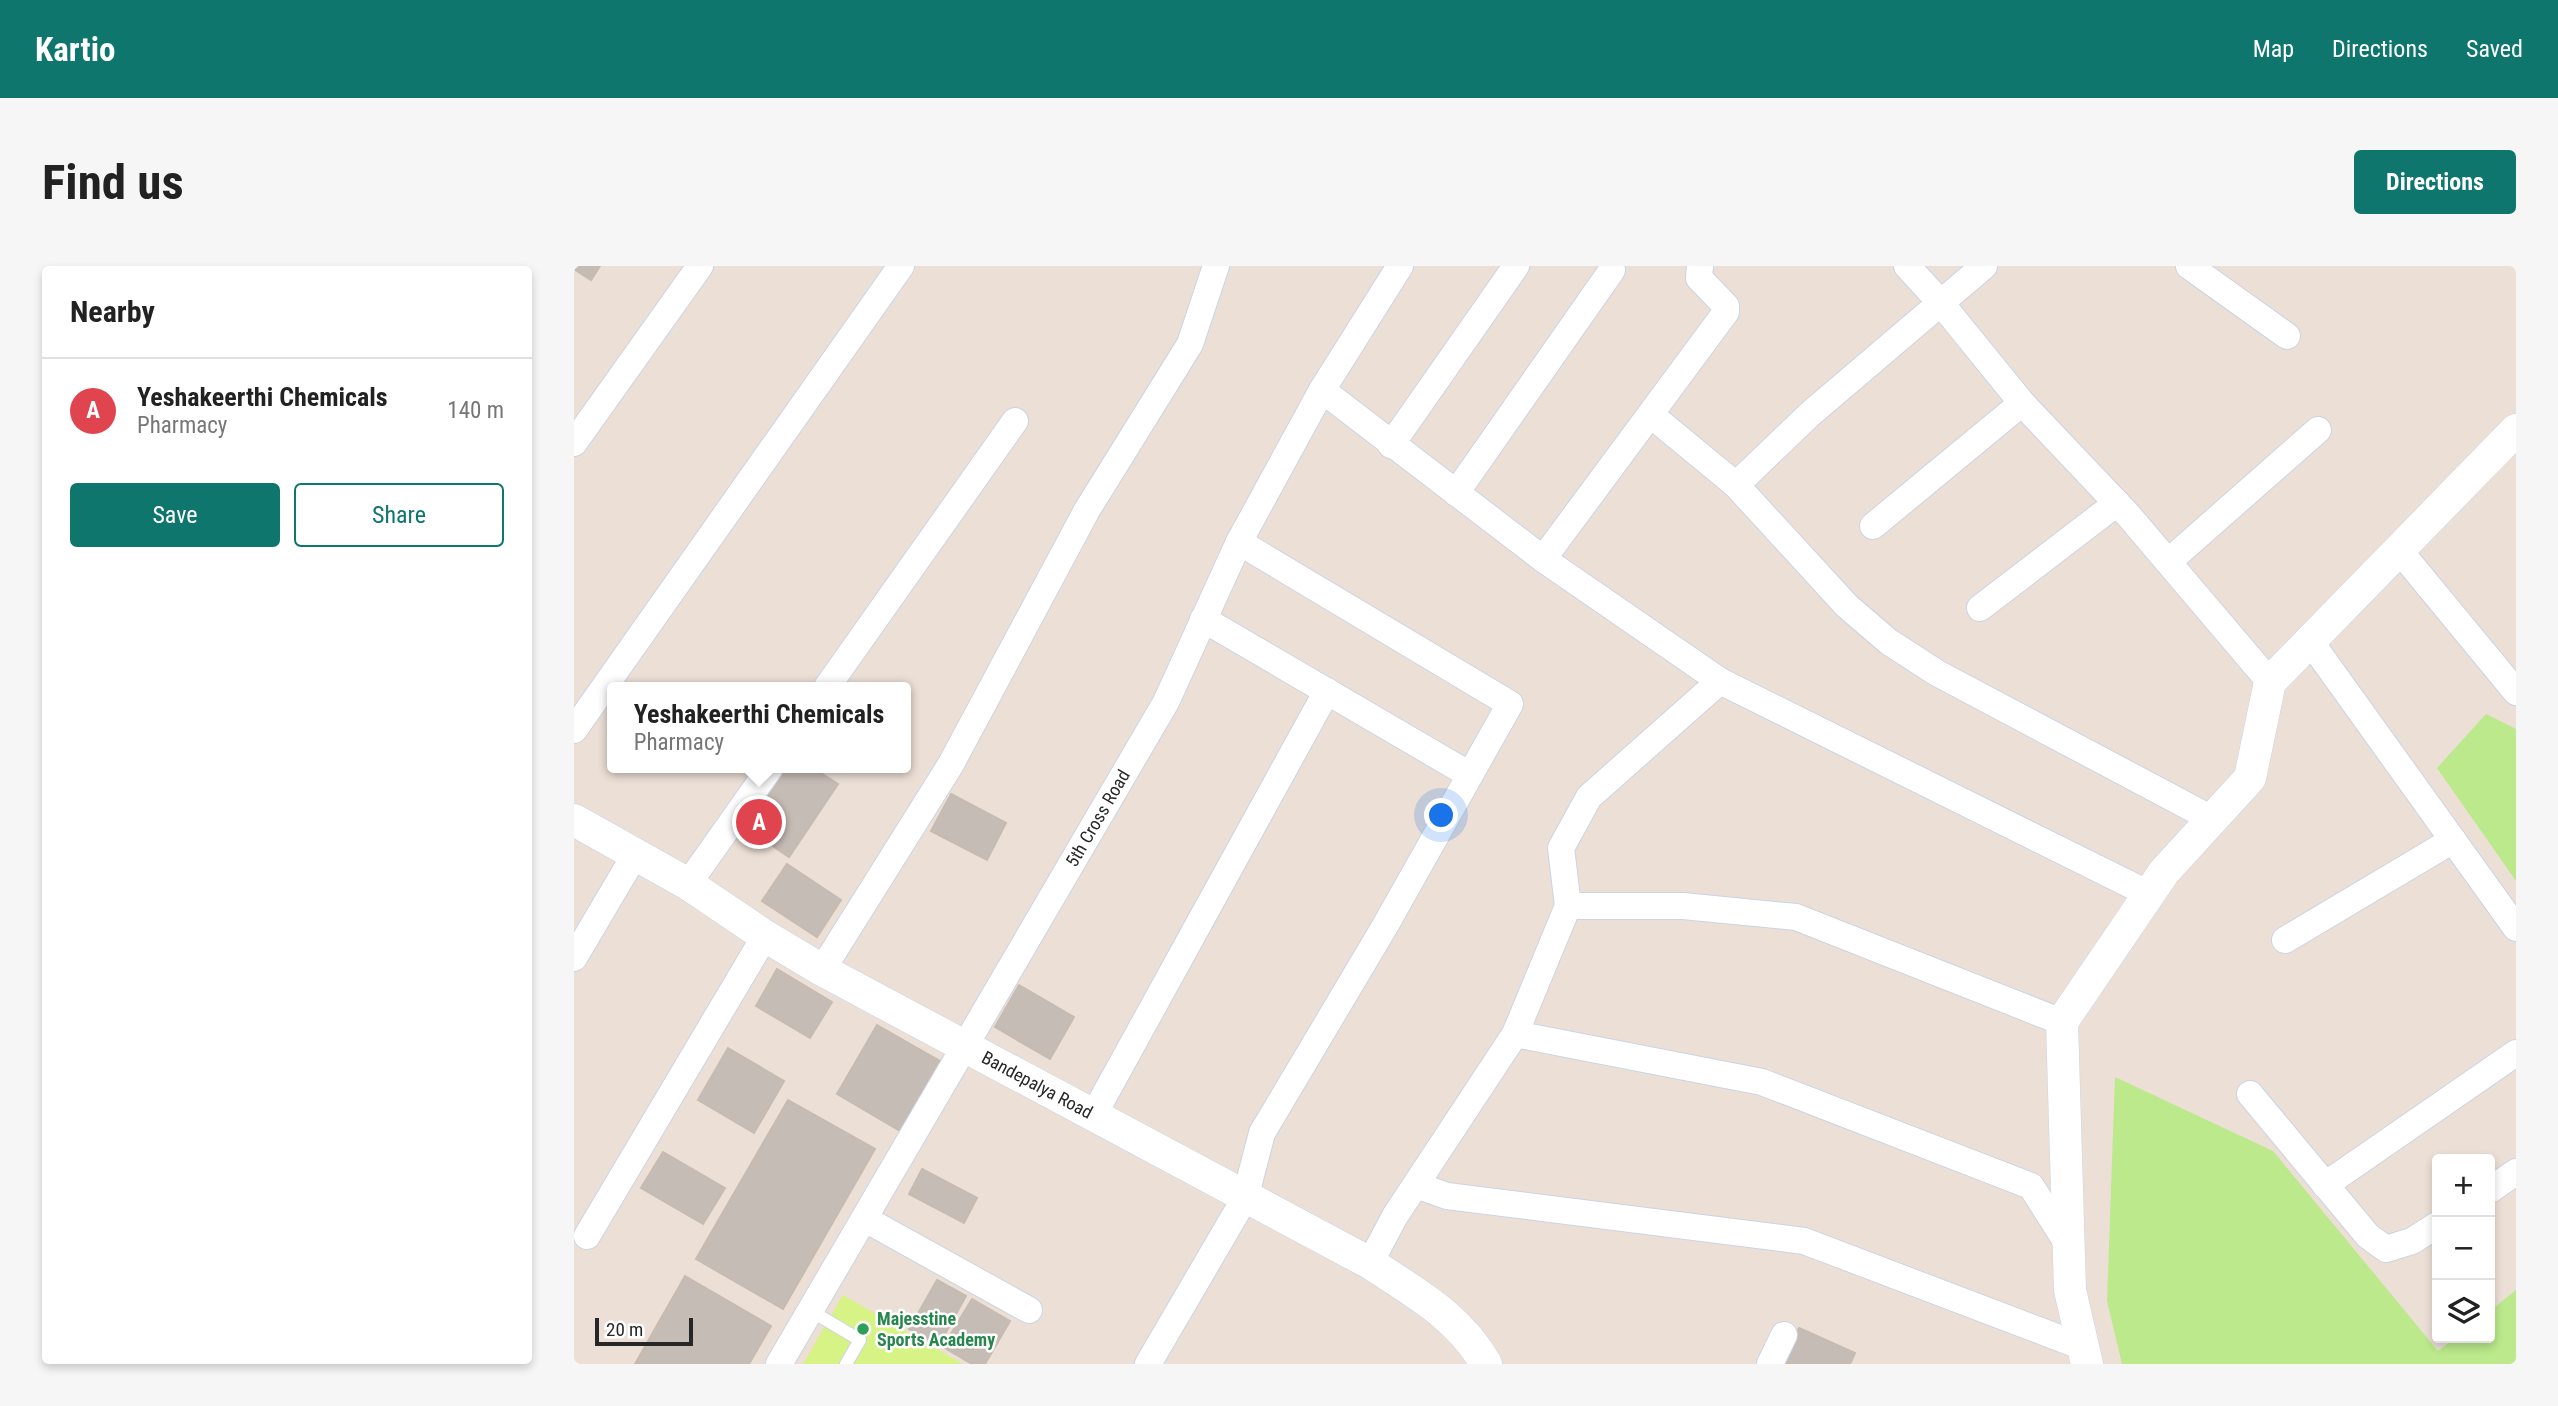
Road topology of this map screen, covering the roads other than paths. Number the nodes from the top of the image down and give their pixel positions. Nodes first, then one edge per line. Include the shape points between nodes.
1 (700, 266) edge
2 (901, 266) edge
3 (1216, 266) edge
4 (1400, 266) edge
5 (1516, 266) edge
6 (1700, 266) edge
7 (1907, 266) edge
8 (1984, 266) edge
9 (2189, 266) edge
10 (1612, 270) dead end
11 (1940, 302) junction
12 (2287, 336) dead end
13 (1322, 390) junction
14 (2022, 403) junction
15 (1651, 415) junction
16 (1015, 421) dead end
17 (2318, 430) dead end
18 (2516, 430) edge
19 (574, 443) edge
20 (1391, 445) junction
21 (1736, 485) junction
22 (1456, 493) junction
23 (2117, 503) junction
24 (1873, 526) dead end
25 (1238, 542) junction
26 (2399, 550) junction
27 (1544, 559) junction
28 (2168, 562) junction
29 (1979, 608) dead end
30 (1203, 619) junction
31 (2310, 641) junction
32 (1720, 681) junction
33 (608, 682) edge
34 (831, 682) edge
35 (2270, 682) junction
36 (607, 683) edge
37 (1326, 691) junction
38 (2516, 692) edge
39 (574, 730) edge
40 (766, 773) edge
41 (1470, 775) junction
42 (2212, 819) junction
43 (574, 820) edge
44 (2453, 840) junction
45 (636, 853) junction
46 (688, 884) junction
47 (2149, 894) junction
48 (1569, 906) junction
49 (2516, 928) edge
50 (765, 936) junction
51 (2285, 940) dead end
52 (574, 958) edge
53 (822, 970) junction
54 (2062, 1022) junction
55 (1515, 1034) junction
56 (966, 1047) junction
57 (2516, 1053) edge
58 (2250, 1094) dead end
59 (1093, 1116) junction
60 (2516, 1172) edge
61 (1416, 1185) junction
62 (2325, 1185) junction
63 (2495, 1186) edge
64 (1245, 1198) junction
65 (865, 1219) junction
66 (2432, 1228) edge
67 (587, 1236) dead end
68 (2069, 1246) junction
69 (1370, 1263) junction
70 (1030, 1310) dead end
71 (811, 1311) junction
72 (1784, 1335) dead end
73 (2085, 1355) edge
74 (779, 1364) edge
75 (846, 1364) edge
76 (1148, 1364) edge
77 (1486, 1364) edge
78 (1770, 1364) edge

1 - 19 street
2 - 33 street
3 - 53 street via 1190,344 1087,510 951,764
4 - 13 street, 5th Cross Road
5 - 20 street
6 - 15 street via 1699,278 1726,306 1726,312
7 - 11 street
8 - 11 street
9 - 12 street
10 - 22 street
11 - 14 street
11 - 21 street
13 - 20 street
13 - 25 street, 5th Cross Road
14 - 23 street
14 - 24 street
15 - 21 street
15 - 27 street
16 - 34 street
17 - 28 street
18 - 26 street
20 - 22 street
21 - 42 street via 1847,606 1889,642 1937,673
22 - 27 street
23 - 28 street
23 - 29 street
25 - 30 street, 5th Cross Road
25 - 41 street via 1510,704
26 - 31 street
26 - 38 street
27 - 32 street
28 - 35 street
30 - 37 street
30 - 56 street, 5th Cross Road via 1166,702
31 - 35 street
31 - 44 street
32 - 47 street
32 - 48 street via 1589,797 1561,848
35 - 42 street via 2250,778
36 - 39 street
37 - 41 street
37 - 59 street
40 - 46 street
41 - 64 street via 1262,1133
42 - 47 street
43 - 45 street, Bandepalya Road
44 - 49 street
44 - 51 street
45 - 46 street, Bandepalya Road
45 - 52 street
46 - 50 street, Bandepalya Road
47 - 54 street
48 - 54 street via 1683,906 1796,917
48 - 55 street
50 - 53 street, Bandepalya Road
50 - 67 street
53 - 56 street, Bandepalya Road
54 - 68 street
55 - 61 street
55 - 68 street via 1762,1082 2031,1186
56 - 59 street, Bandepalya Road
56 - 65 street, 5th Cross Road
57 - 62 street
58 - 62 street
59 - 64 street, Bandepalya Road
60 - 63 street
61 - 69 street
61 - 73 street via 1447,1196 1804,1241
62 - 66 street via 2368,1236 2386,1248 2412,1241
64 - 69 street, Bandepalya Road
64 - 76 street
65 - 70 street
65 - 71 street, 5th Cross Road
68 - 73 street via 2070,1290
69 - 77 street, Bandepalya Road via 1446,1313
71 - 74 street, 5th Cross Road
71 - 75 lane via 860,1340
72 - 78 street

